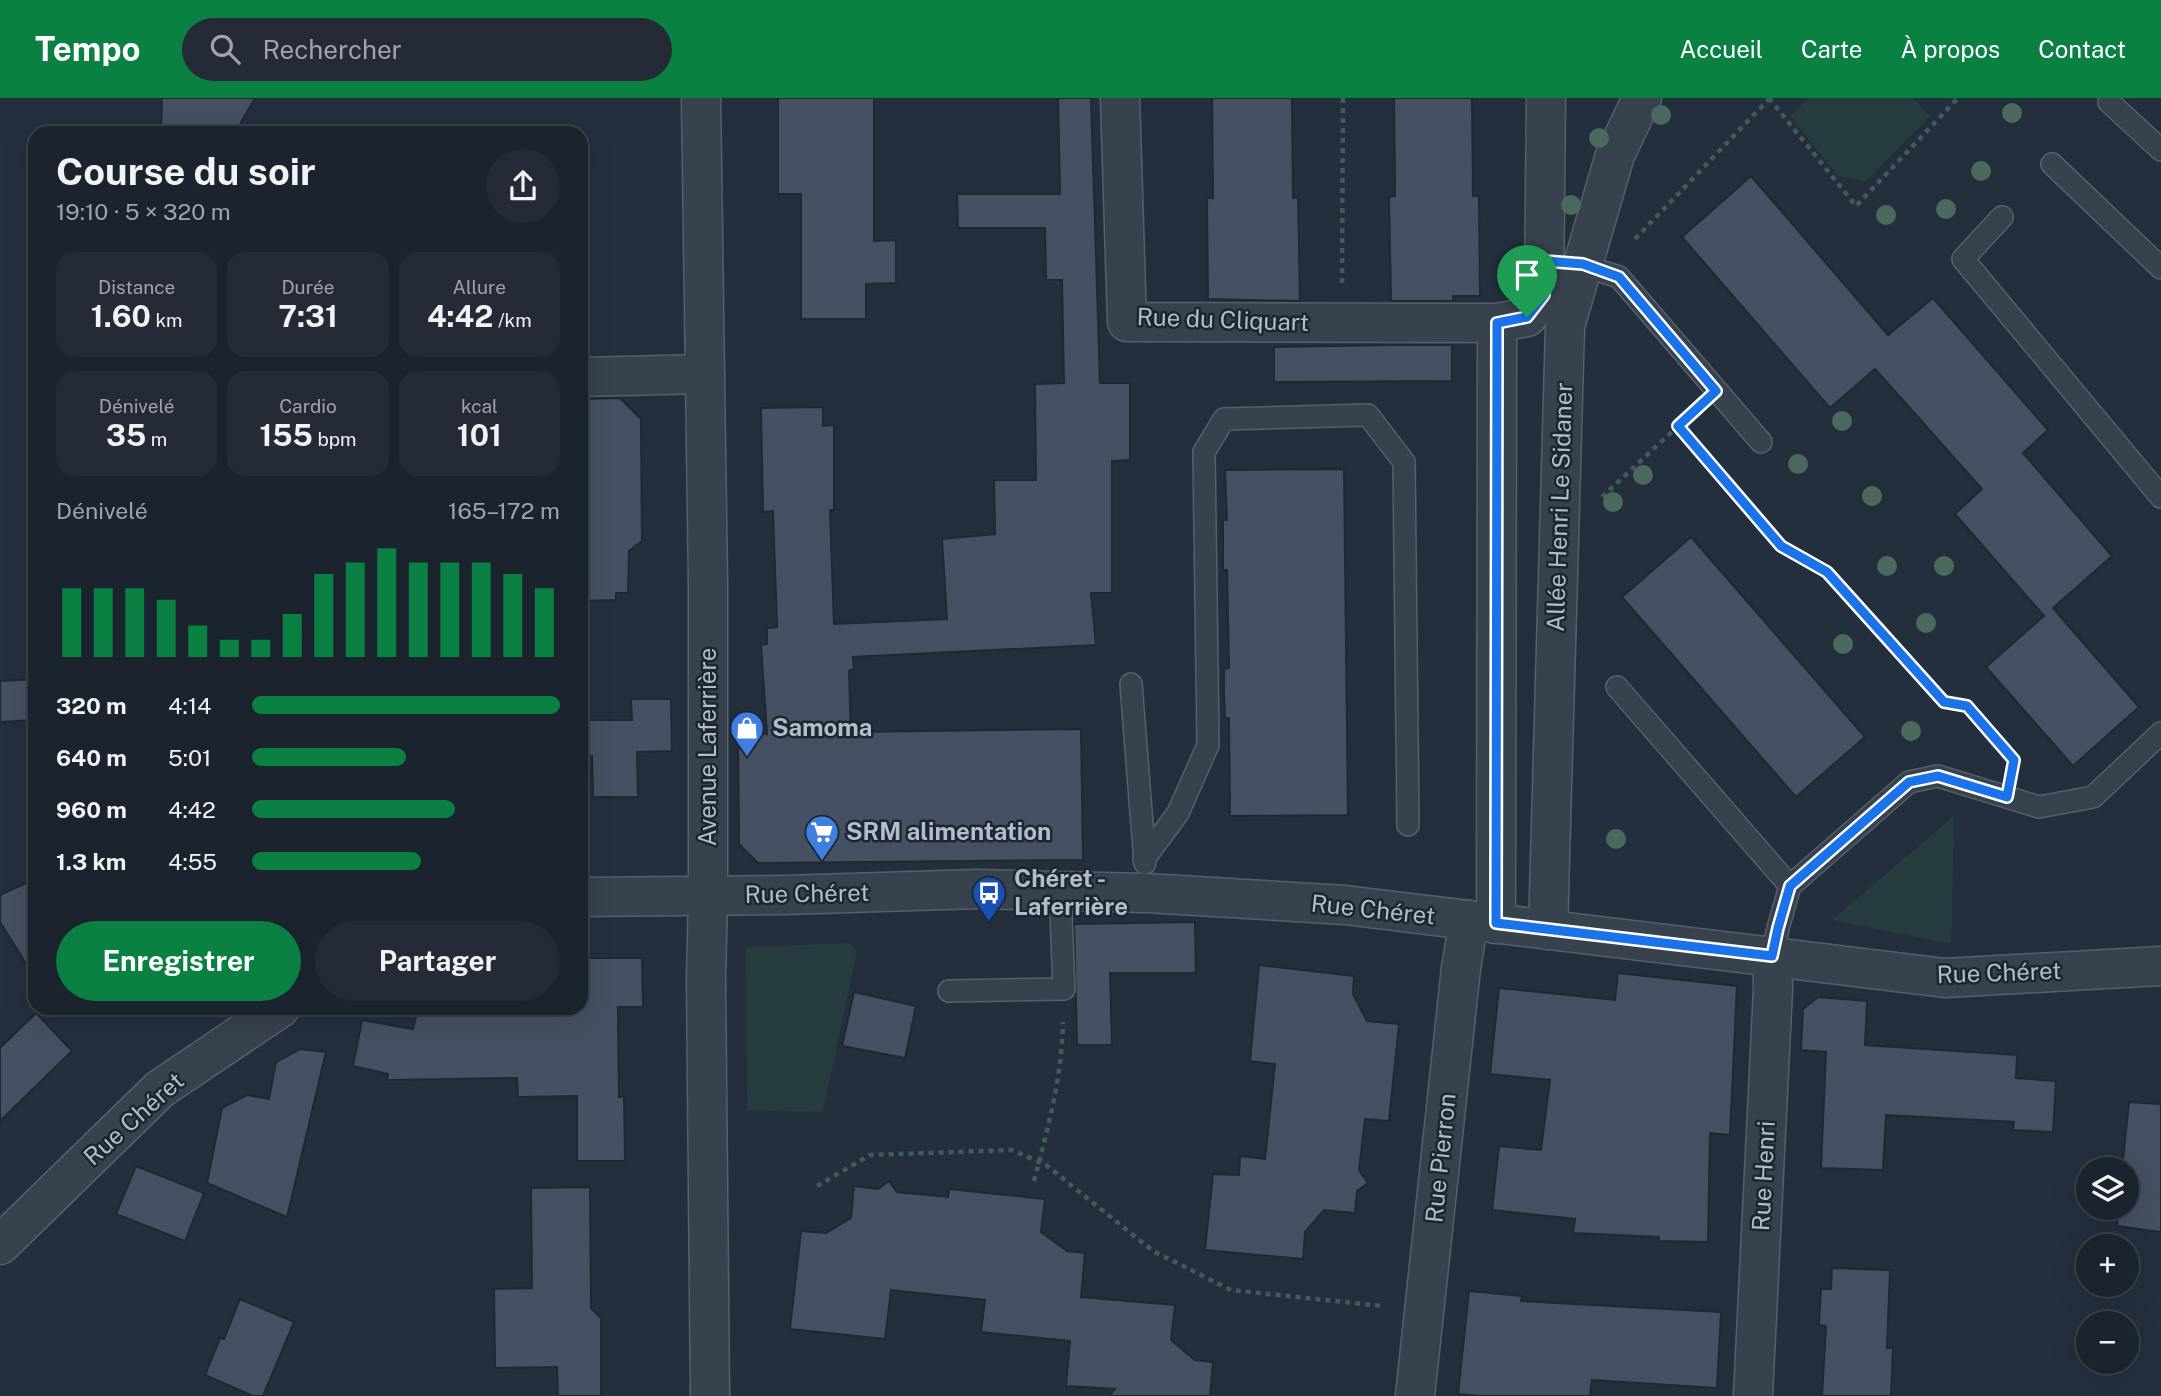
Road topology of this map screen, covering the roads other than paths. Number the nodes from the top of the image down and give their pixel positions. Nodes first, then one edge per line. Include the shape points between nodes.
1 (701, 98) edge
2 (1120, 98) edge
3 (1546, 98) edge
4 (1642, 98) edge
5 (2109, 102) dead end
6 (2161, 150) edge
7 (2052, 164) dead end
8 (2002, 217) dead end
9 (1545, 261) junction
10 (1583, 264) junction
11 (2161, 268) edge
12 (1497, 323) junction
13 (705, 374) junction
14 (588, 377) edge
15 (1761, 442) dead end
16 (2161, 497) edge
17 (1131, 684) dead end
18 (1617, 687) dead end
19 (2161, 733) edge
20 (1408, 825) dead end
21 (1146, 876) junction
22 (1790, 886) junction
23 (1060, 891) junction
24 (708, 896) junction
25 (588, 897) edge
26 (1482, 922) junction
27 (1548, 930) junction
28 (1772, 956) junction
29 (2161, 966) edge
30 (949, 991) dead end
31 (269, 1015) edge
32 (0, 1245) edge
33 (710, 1396) edge
34 (1415, 1396) edge
35 (1753, 1396) edge

1 - 13 street, Avenue Laferrière
2 - 12 street, Rue du Cliquart via 1128,323
3 - 9 street, Rue du Cliquart
4 - 10 street, Allée Henri Le Sidaner via 1615,155
5 - 6 lane
7 - 11 lane
8 - 16 lane via 1963,259
9 - 10 lane
9 - 12 street, Rue du Cliquart via 1544,295 1527,317
10 - 15 lane via 1619,277
10 - 27 street, Allée Henri Le Sidaner via 1565,326
12 - 26 street, Rue Pierron
13 - 14 street
13 - 24 street, Avenue Laferrière
17 - 21 lane
18 - 22 lane
19 - 22 lane via 2093,797 2039,807 1938,776 1909,782
20 - 21 lane via 1404,463 1368,415 1224,419 1204,452 1208,745
21 - 23 street, Rue Chéret
21 - 26 street, Rue Chéret
22 - 28 lane
23 - 24 street, Rue Chéret
23 - 30 lane via 1064,989
24 - 25 street, Rue Chéret
24 - 33 street, Avenue Laferrière
26 - 27 street, Rue Chéret
26 - 34 street, Rue Pierron via 1461,968
27 - 28 street, Rue Chéret
28 - 29 street, Rue Chéret via 1945,978
28 - 35 street, Rue Henri
31 - 32 street, Rue Chéret via 160,1089

